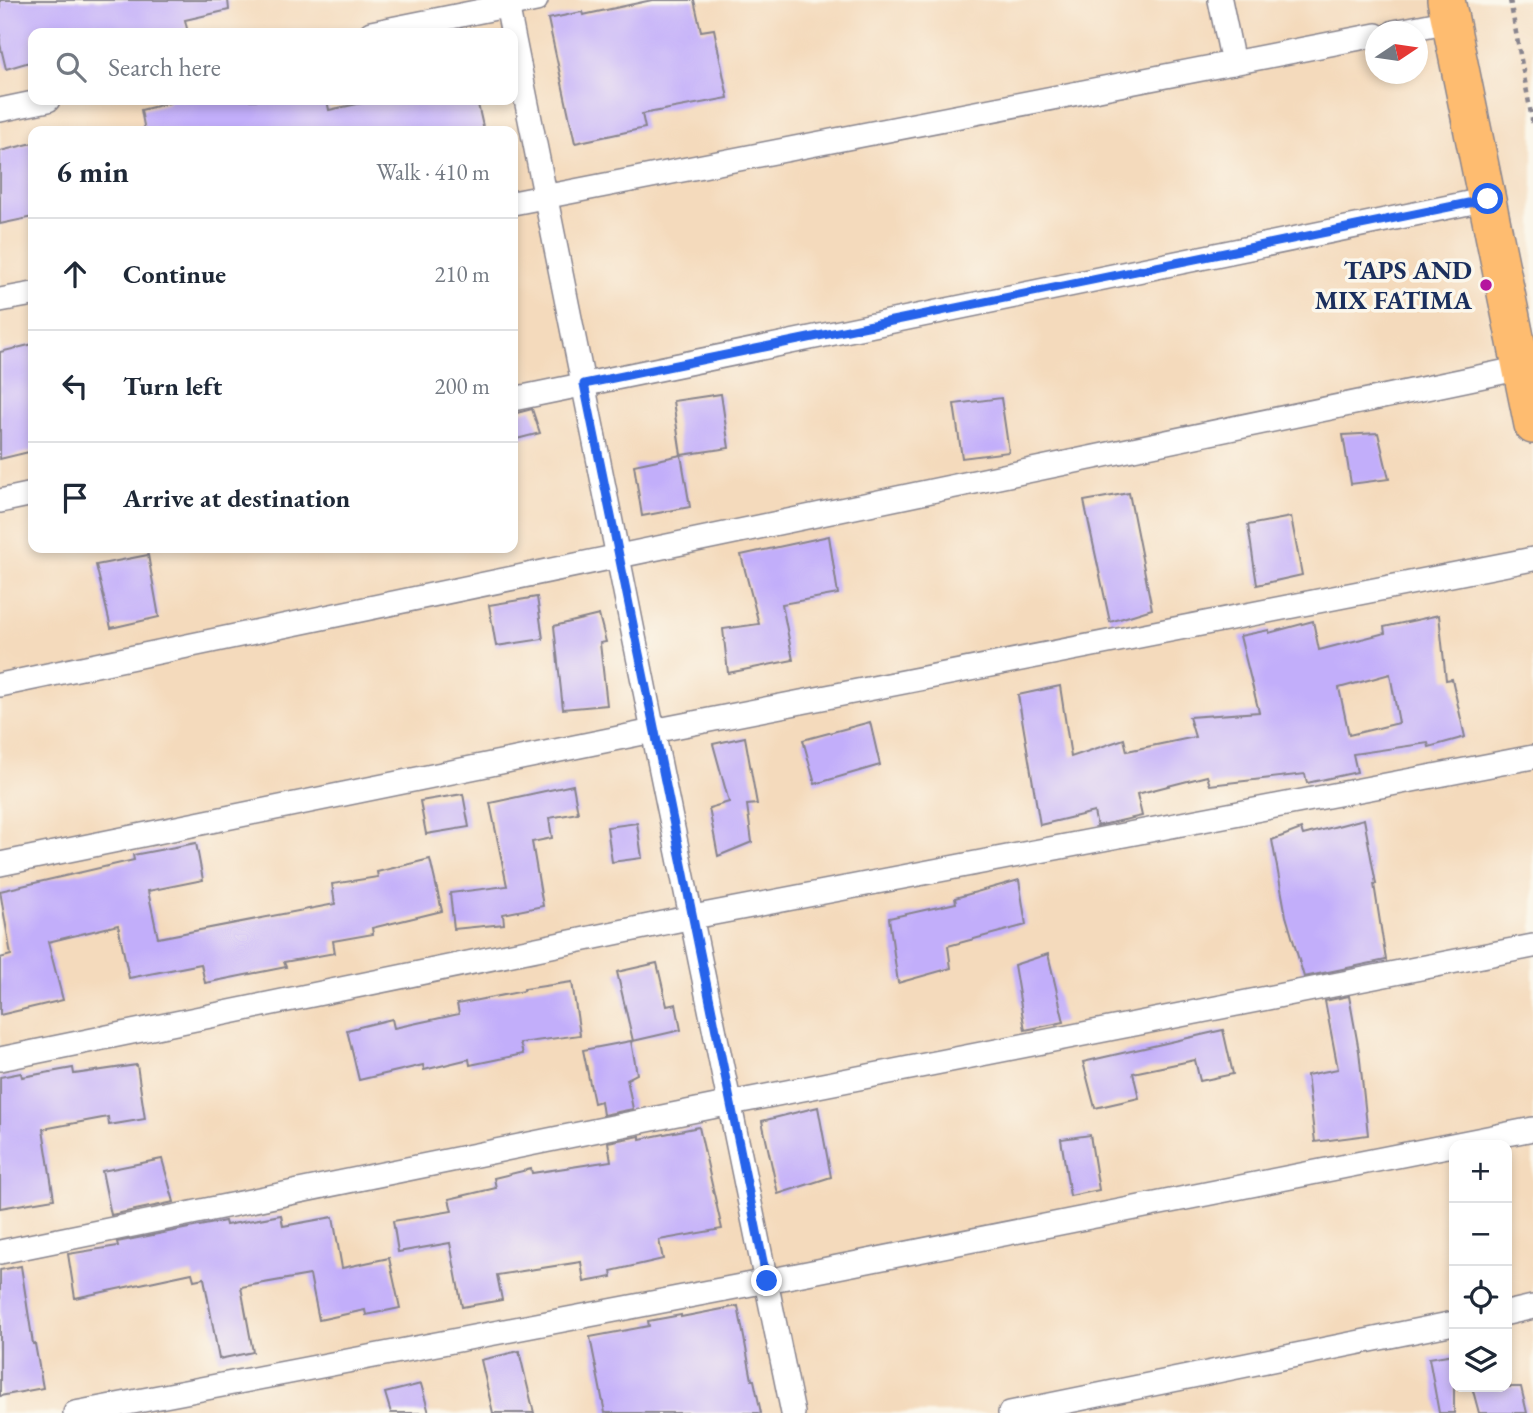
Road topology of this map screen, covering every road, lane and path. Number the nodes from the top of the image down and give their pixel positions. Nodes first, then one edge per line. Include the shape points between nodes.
1 (536, 0) edge
2 (1220, 0) edge
3 (1510, 0) edge
4 (507, 3) edge
5 (1448, 10) edge
6 (1421, 21) edge
7 (394, 28) edge
8 (512, 28) edge
9 (1365, 37) edge
10 (518, 59) edge
11 (1233, 63) junction
12 (28, 104) edge
13 (0, 110) edge
14 (1533, 125) edge
15 (545, 197) junction
16 (1488, 199) junction
17 (518, 202) edge
18 (28, 295) edge
19 (0, 300) edge
20 (1522, 368) junction
21 (584, 384) junction
22 (518, 398) edge
23 (1533, 425) edge
24 (28, 495) edge
25 (0, 501) edge
26 (618, 557) junction
27 (1533, 559) edge
28 (0, 685) edge
29 (653, 731) junction
30 (1533, 757) edge
31 (0, 864) edge
32 (693, 918) junction
33 (1533, 946) edge
34 (0, 1059) edge
35 (731, 1103) junction
36 (1533, 1129) edge
37 (0, 1252) edge
38 (767, 1281) junction
39 (1533, 1307) edge
40 (1512, 1312) edge
41 (1449, 1324) edge
42 (75, 1413) edge
43 (793, 1413) edge
44 (1010, 1413) edge

1 - 4 street
2 - 11 street
3 - 14 path
4 - 7 street
4 - 8 street
5 - 6 street
5 - 16 main road
9 - 11 street
10 - 15 street
11 - 15 street
12 - 13 street
15 - 17 street
15 - 21 street
16 - 20 main road
16 - 21 street
18 - 19 street
20 - 23 main road
20 - 26 street
21 - 22 street
21 - 26 street
24 - 25 street
26 - 28 street
26 - 29 street
27 - 29 street
29 - 31 street
29 - 32 street
30 - 32 street
32 - 34 street
32 - 35 street
33 - 35 street
35 - 37 street
35 - 38 street
36 - 38 street
38 - 42 street
38 - 43 street
39 - 40 street
41 - 44 street

